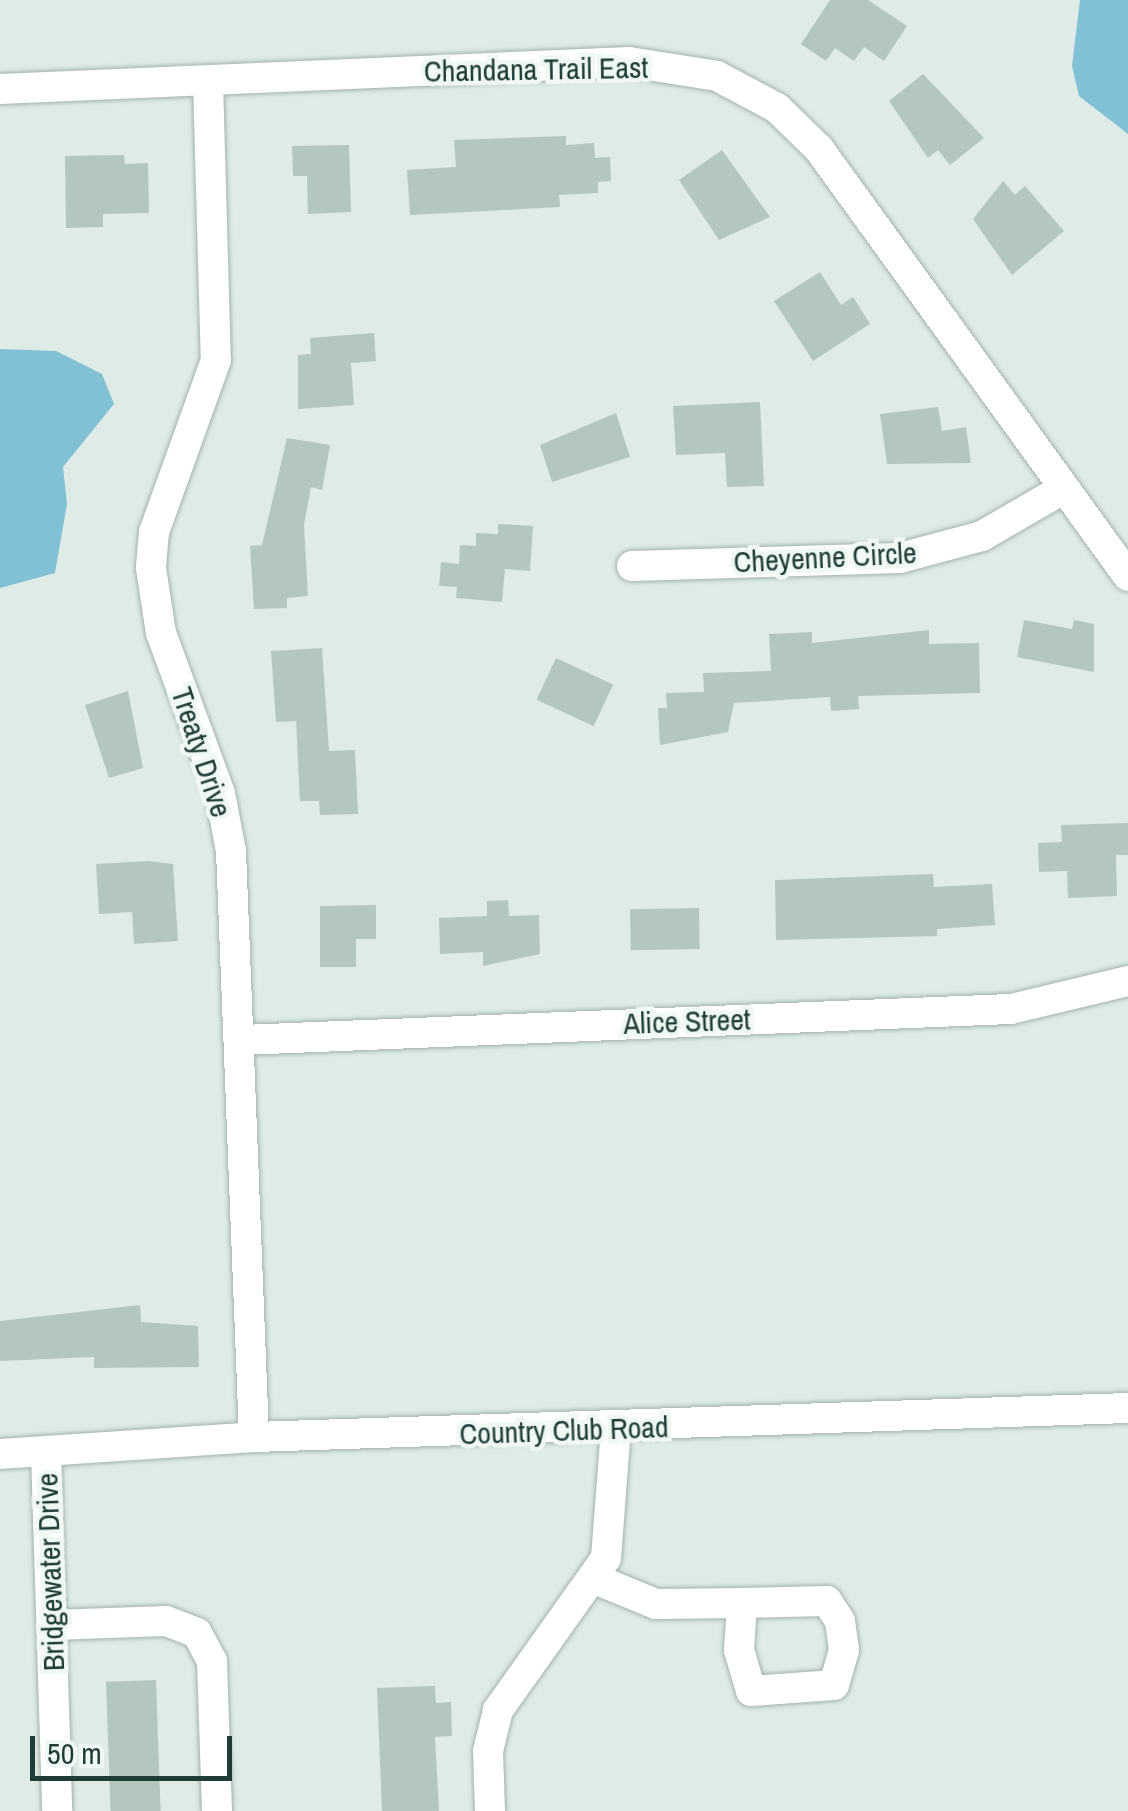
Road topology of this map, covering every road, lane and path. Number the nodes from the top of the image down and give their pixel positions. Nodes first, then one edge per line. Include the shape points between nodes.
1 (208, 81) junction
2 (0, 89) edge
3 (1063, 488) junction
4 (632, 566) dead end
5 (1128, 576) edge
6 (1128, 981) edge
7 (242, 1040) junction
8 (1128, 1408) edge
9 (616, 1429) junction
10 (254, 1438) junction
11 (46, 1453) junction
12 (0, 1454) edge
13 (595, 1579) junction
14 (742, 1603) dead end
15 (52, 1626) junction
16 (57, 1811) edge
17 (218, 1811) edge
18 (490, 1811) edge

1 - 2 street, Chandana Trail East
1 - 3 street, Chandana Trail East via 630,62 717,76 749,91 819,150
1 - 7 street, Treaty Drive via 216,360 154,532 151,568 161,633 220,793
3 - 4 street, Cheyenne Circle via 982,536 900,558
3 - 5 street, Chandana Trail East
6 - 7 street, Alice Street via 1011,1009
7 - 10 street, Treaty Drive
8 - 9 street, Country Club Road
9 - 10 street, Country Club Road
9 - 13 street via 612,1535
10 - 11 street, Country Club Road
11 - 12 street, Country Club Road
11 - 15 street, Bridgewater Drive
13 - 14 street via 656,1604
13 - 18 street via 498,1710 488,1751
15 - 16 street, Bridgewater Drive
15 - 17 street via 166,1621 197,1632 212,1661

